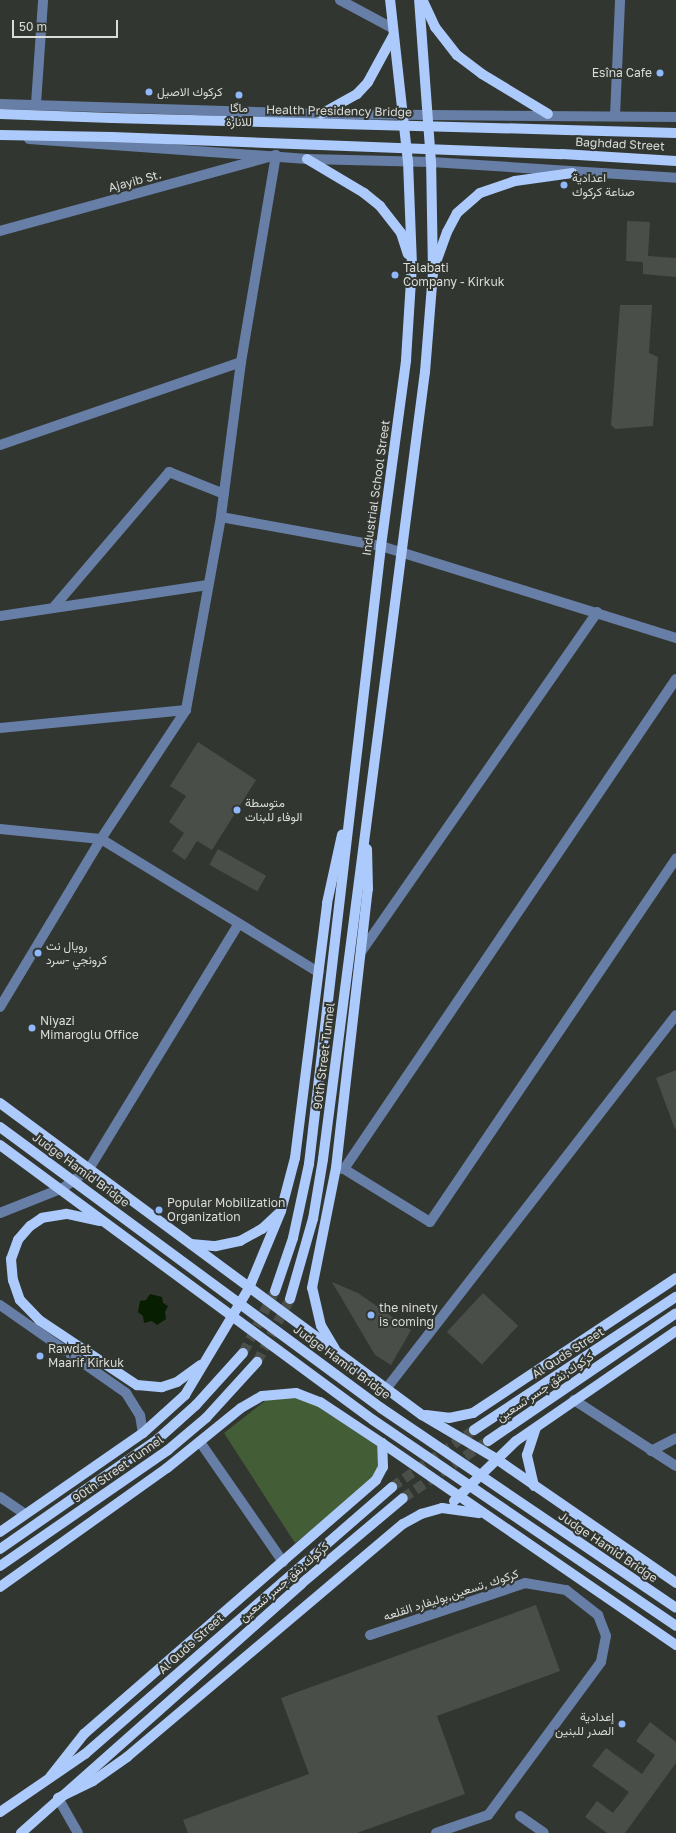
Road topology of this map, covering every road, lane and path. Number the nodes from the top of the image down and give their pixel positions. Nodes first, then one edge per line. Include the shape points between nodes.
1 (43, 0) edge
2 (340, 0) edge
3 (390, 0) edge
4 (419, 0) edge
5 (423, 0) edge
6 (620, 0) edge
7 (392, 32) junction
8 (0, 104) edge
9 (36, 104) junction
10 (0, 114) edge
11 (321, 114) junction
12 (548, 114) junction
13 (403, 115) junction
14 (428, 115) junction
15 (615, 116) junction
16 (676, 117) edge
17 (566, 130) joint
18 (676, 133) edge
19 (0, 135) edge
20 (276, 155) junction
21 (307, 159) junction
22 (676, 161) edge
23 (408, 162) junction
24 (431, 162) junction
25 (572, 173) junction
26 (676, 178) edge
27 (0, 231) edge
28 (412, 265) junction
29 (433, 272) junction
30 (241, 362) junction
31 (0, 445) edge
32 (224, 494) junction
33 (221, 517) junction
34 (381, 546) junction
35 (402, 552) junction
36 (208, 585) junction
37 (53, 608) junction
38 (597, 612) junction
39 (0, 616) edge
40 (676, 638) edge
41 (676, 679) edge
42 (186, 710) junction
43 (0, 728) edge
44 (366, 812) junction
45 (349, 816) junction
46 (0, 829) edge
47 (101, 839) junction
48 (676, 858) edge
49 (238, 924) junction
50 (361, 952) junction
51 (318, 972) junction
52 (0, 1007) edge
53 (676, 1015) edge
54 (0, 1103) edge
55 (0, 1127) edge
56 (0, 1145) edge
57 (340, 1168) junction
58 (89, 1169) junction
59 (281, 1211) junction
60 (0, 1213) edge
61 (108, 1225) junction
62 (190, 1244) junction
63 (676, 1278) edge
64 (249, 1288) junction
65 (275, 1290) tunnel mouth
66 (676, 1297) edge
67 (290, 1299) tunnel mouth
68 (0, 1305) edge
69 (676, 1313) edge
70 (676, 1331) edge
71 (243, 1353) tunnel mouth
72 (210, 1355) junction
73 (340, 1355) junction
74 (257, 1362) tunnel mouth
75 (386, 1389) junction
76 (574, 1400) junction
77 (422, 1415) junction
78 (538, 1424) junction
79 (474, 1430) tunnel mouth
80 (143, 1433) junction
81 (676, 1438) edge
82 (488, 1441) tunnel mouth
83 (200, 1442) junction
84 (382, 1443) junction
85 (651, 1451) junction
86 (494, 1458) junction
87 (676, 1466) edge
88 (534, 1486) junction
89 (392, 1487) tunnel mouth
90 (459, 1496) junction
91 (0, 1497) edge
92 (403, 1498) tunnel mouth
93 (442, 1508) junction
94 (25, 1514) junction
95 (485, 1514) junction
96 (0, 1532) edge
97 (0, 1549) edge
98 (283, 1562) junction
99 (0, 1566) edge
100 (676, 1583) edge
101 (0, 1587) edge
102 (676, 1608) edge
103 (676, 1626) edge
104 (370, 1635) dead end
105 (676, 1645) edge
106 (48, 1780) junction
107 (58, 1798) junction
108 (0, 1812) edge
109 (520, 1816) dead end
110 (21, 1833) edge
111 (78, 1833) edge
112 (436, 1833) edge
113 (544, 1833) edge

1 - 9 street
2 - 7 street
3 - 7 main road, Industrial School Street
4 - 14 main road
5 - 12 main road via 434,27 457,55 482,74
6 - 15 street
7 - 11 main road via 368,82 357,94
7 - 13 main road, Industrial School Street
8 - 9 street
9 - 11 street
10 - 17 main road, Health Presidency Bridge, bridge
11 - 13 street
12 - 14 street
12 - 15 street
13 - 14 street
13 - 23 main road, Industrial School Street
14 - 24 main road
15 - 16 street
17 - 18 main road, Baghdad Street
19 - 20 street via 66,144
19 - 22 main road, Baghdad Street, bridge via 112,136
20 - 21 street
20 - 27 street, Ajayib St.
20 - 30 street
21 - 23 street
21 - 28 main road via 364,193 380,206 401,233
23 - 24 street
23 - 28 main road, Industrial School Street
24 - 25 street
24 - 29 main road
25 - 26 street
25 - 29 main road via 515,181 480,193 457,213 447,232
28 - 34 main road, Industrial School Street via 406,360
29 - 35 main road via 425,372
30 - 31 street
30 - 32 street
32 - 33 street
32 - 37 street via 169,472
33 - 34 street
33 - 36 street
34 - 35 street
34 - 45 main road, Industrial School Street
35 - 38 street
35 - 44 main road
36 - 37 street
36 - 42 street
37 - 39 street
38 - 40 street
38 - 50 street
41 - 57 street
42 - 43 street
42 - 47 street
44 - 50 main road via 368,889
44 - 67 main road, 90th Street Tunnel via 323,1159 313,1219
45 - 51 main road via 330,880
45 - 65 main road, 90th Street Tunnel via 309,1164 293,1238
46 - 47 street
47 - 49 street
47 - 52 street
48 - 57 street via 430,1222
49 - 51 street
49 - 58 street
50 - 57 main road
51 - 59 main road via 299,1131
53 - 75 street
54 - 58 main road
55 - 102 main road, Judge Hamid Bridge, bridge via 382,1408
56 - 61 main road, bridge
57 - 73 main road via 312,1288 321,1326
58 - 60 street via 63,1188
58 - 62 main road
59 - 62 main road via 262,1229 240,1240 216,1246
59 - 64 main road
61 - 72 main road, bridge via 79,1214 42,1218 30,1226 18,1240 12,1259 13,1280 20,1300 40,1320 137,1385 162,1387 194,1372
61 - 103 main road, bridge via 372,1420
62 - 64 main road
63 - 77 main road via 473,1412 449,1418
64 - 72 main road
64 - 73 main road
66 - 79 main road, Al Quds Street
68 - 80 street via 126,1393 138,1411
69 - 82 main road, كركوك,نفق جسر تسعين
70 - 76 main road
71 - 97 main road, 90th Street Tunnel via 196,1405 158,1439
72 - 80 main road via 186,1395
73 - 75 main road
74 - 99 main road, 90th Street Tunnel via 206,1418 168,1450 132,1478
75 - 77 main road
76 - 78 main road
76 - 85 street
77 - 86 main road
78 - 86 main road
78 - 88 main road via 530,1439 527,1455
80 - 94 main road
81 - 85 street
83 - 84 main road via 241,1408 262,1396 281,1392 308,1395
83 - 98 street
83 - 101 main road
84 - 90 main road
84 - 98 main road via 383,1466 376,1480
85 - 87 street
86 - 88 main road
86 - 90 main road
88 - 100 main road
89 - 106 main road, Al Quds Street via 85,1754
90 - 93 main road
90 - 95 main road
91 - 94 street
92 - 107 main road, كركوك,نفق جسر تسعين
93 - 95 main road
93 - 107 main road via 402,1524 127,1757 93,1781
94 - 96 main road
95 - 105 main road
98 - 106 main road via 84,1734 64,1756
104 - 112 street, كركوك ,تسعين,بوليفارد القلعه via 525,1583 566,1590 598,1615 606,1636 601,1662 488,1815
106 - 108 main road, Al Quds Street
107 - 110 main road
107 - 111 street
109 - 113 street

